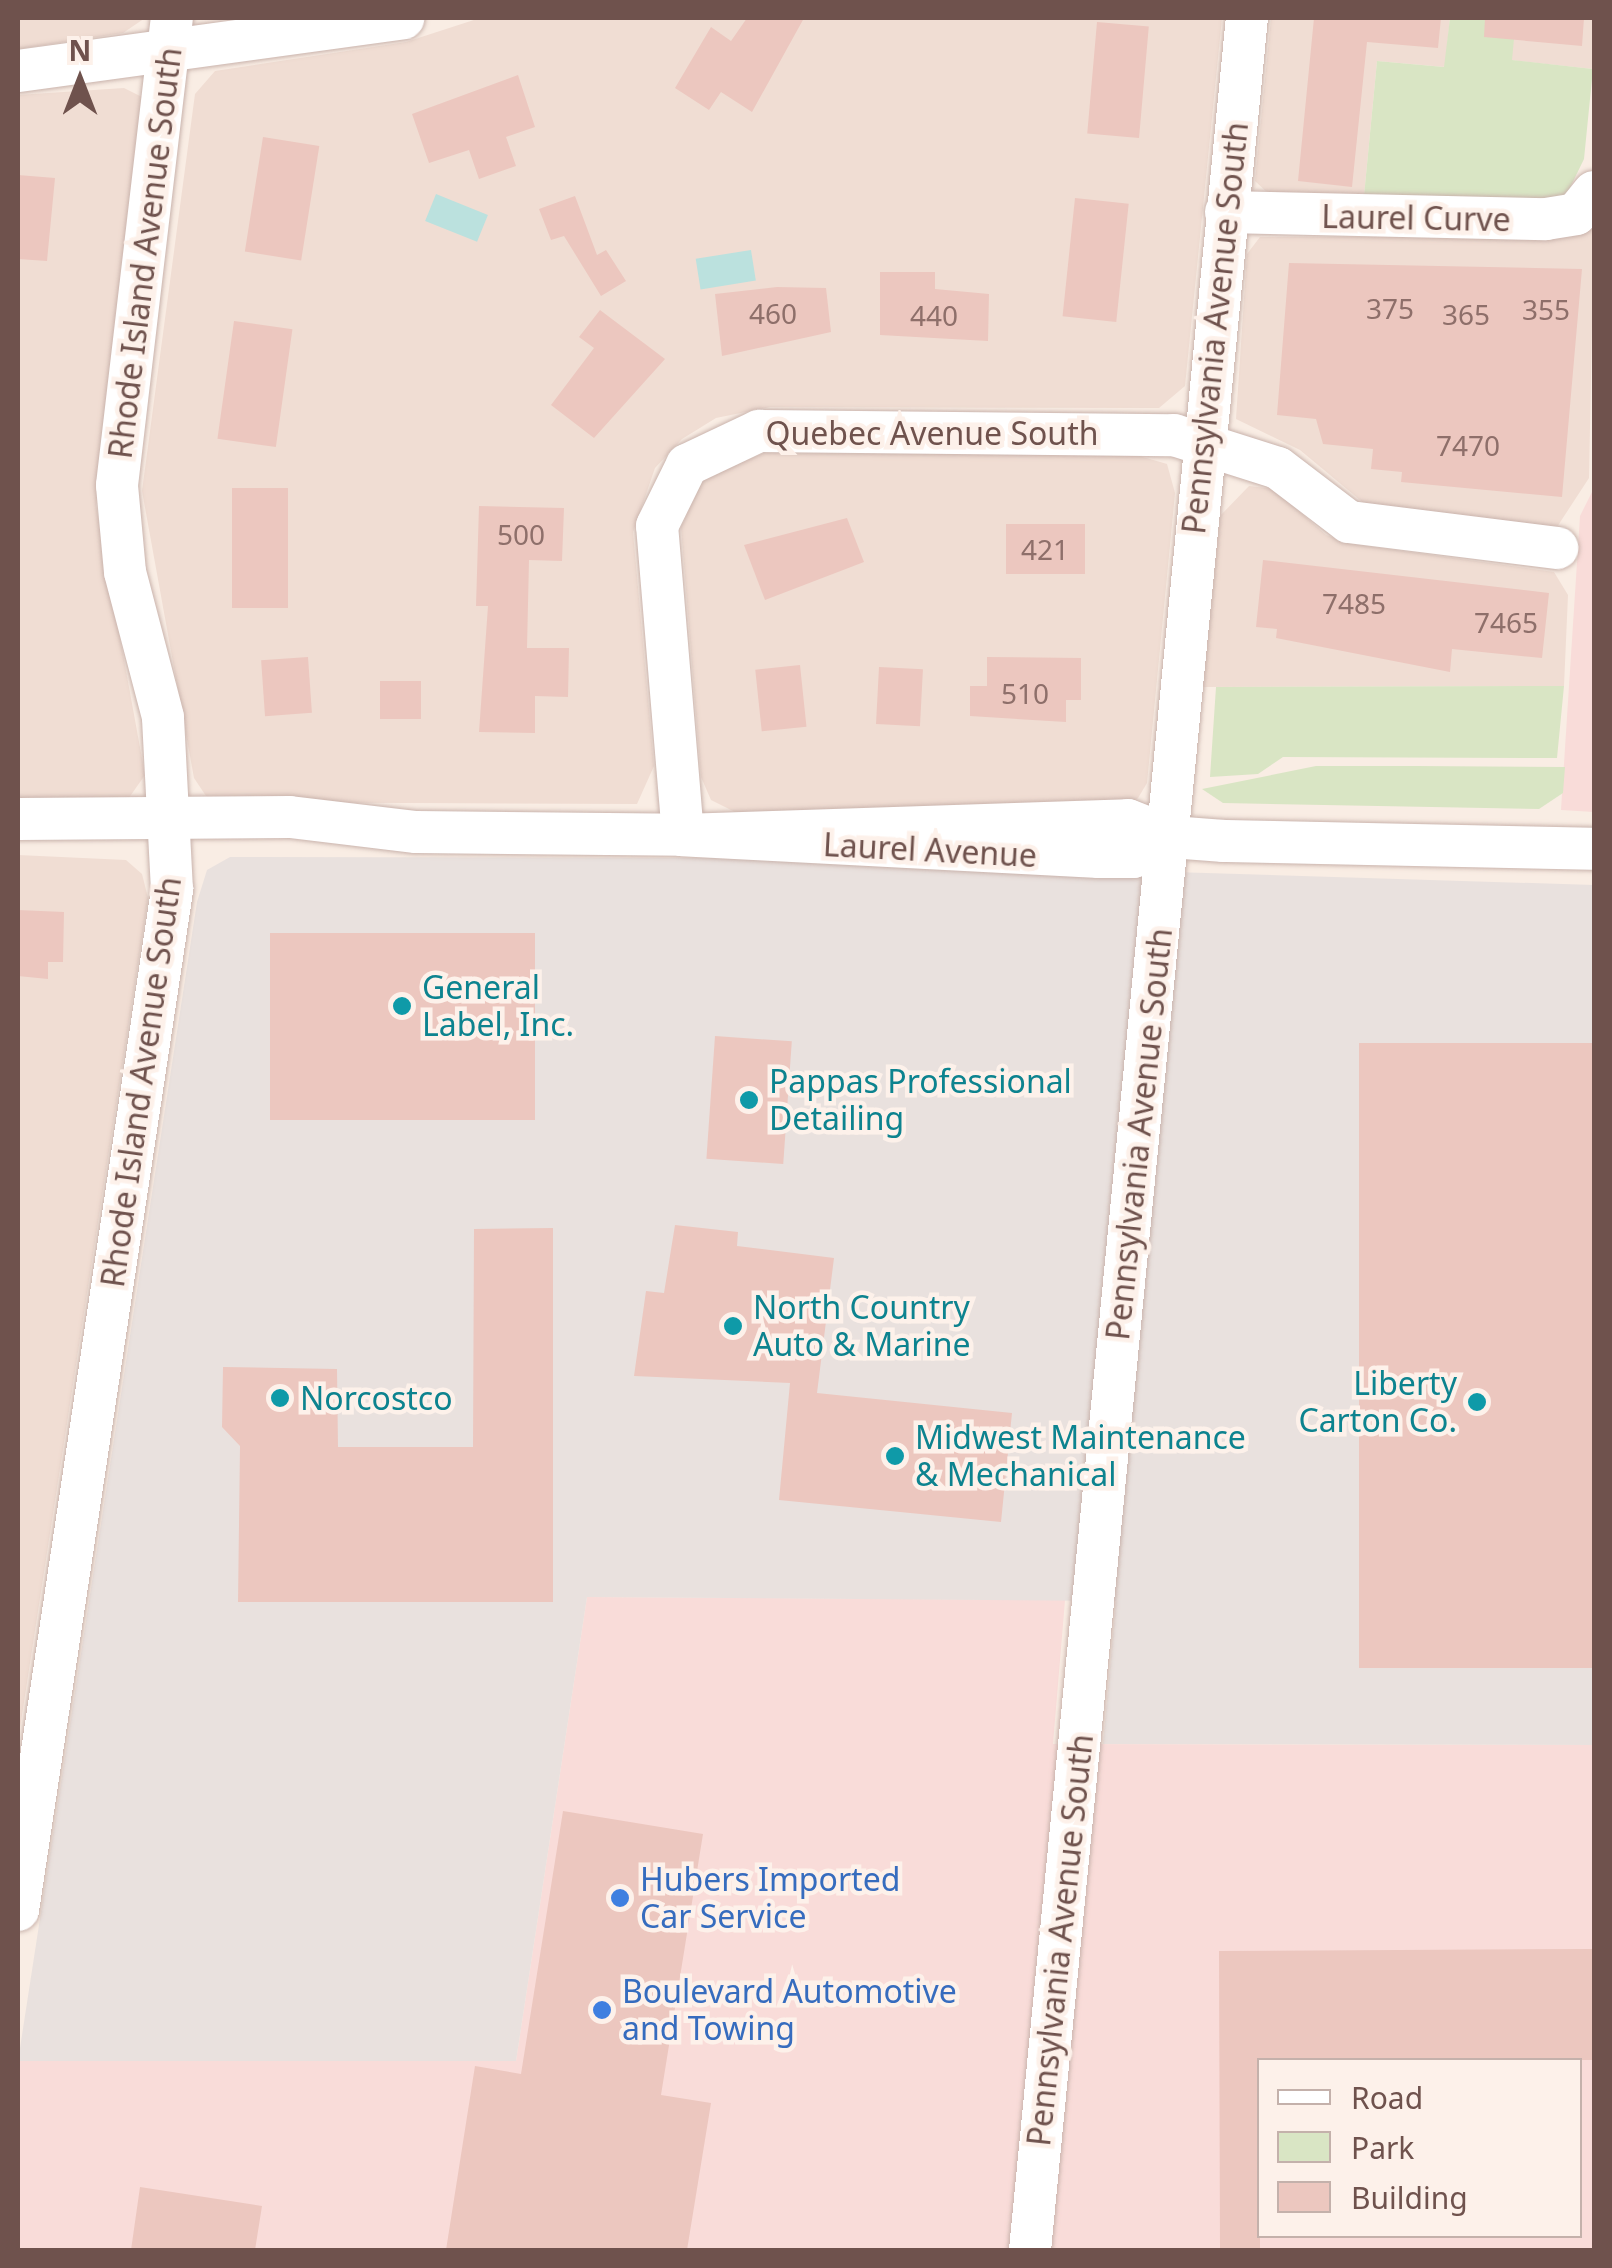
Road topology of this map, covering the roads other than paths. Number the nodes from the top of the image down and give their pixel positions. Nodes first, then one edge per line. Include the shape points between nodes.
1 (403, 18) edge
2 (1247, 18) edge
3 (172, 34) edge
4 (18, 71) edge
5 (1594, 192) edge
6 (1226, 212) junction
7 (1203, 446) junction
8 (1557, 548) dead end
9 (18, 819) edge
10 (173, 831) junction
11 (684, 834) junction
12 (1171, 837) junction
13 (18, 844) edge
14 (1594, 849) edge
15 (18, 1910) edge
16 (1030, 2250) edge

1 - 3 street
2 - 6 street, Pennsylvania Avenue South
3 - 4 street
3 - 10 street, Rhode Island Avenue South via 116,485 126,572 163,717
5 - 6 street, Laurel Curve via 1576,214 1546,220
6 - 7 street, Pennsylvania Avenue South
7 - 8 street, Quebec Avenue South via 1278,468 1350,522
7 - 11 street, Quebec Avenue South via 1157,432 759,431 700,454 667,492 657,526
7 - 12 street, Pennsylvania Avenue South
9 - 10 street, Laurel Avenue
10 - 11 street, Laurel Avenue
10 - 13 street, Laurel Avenue
10 - 15 street, Rhode Island Avenue South via 167,942
11 - 12 street, Laurel Avenue via 1128,820
12 - 14 street, Laurel Avenue
12 - 16 street, Pennsylvania Avenue South

